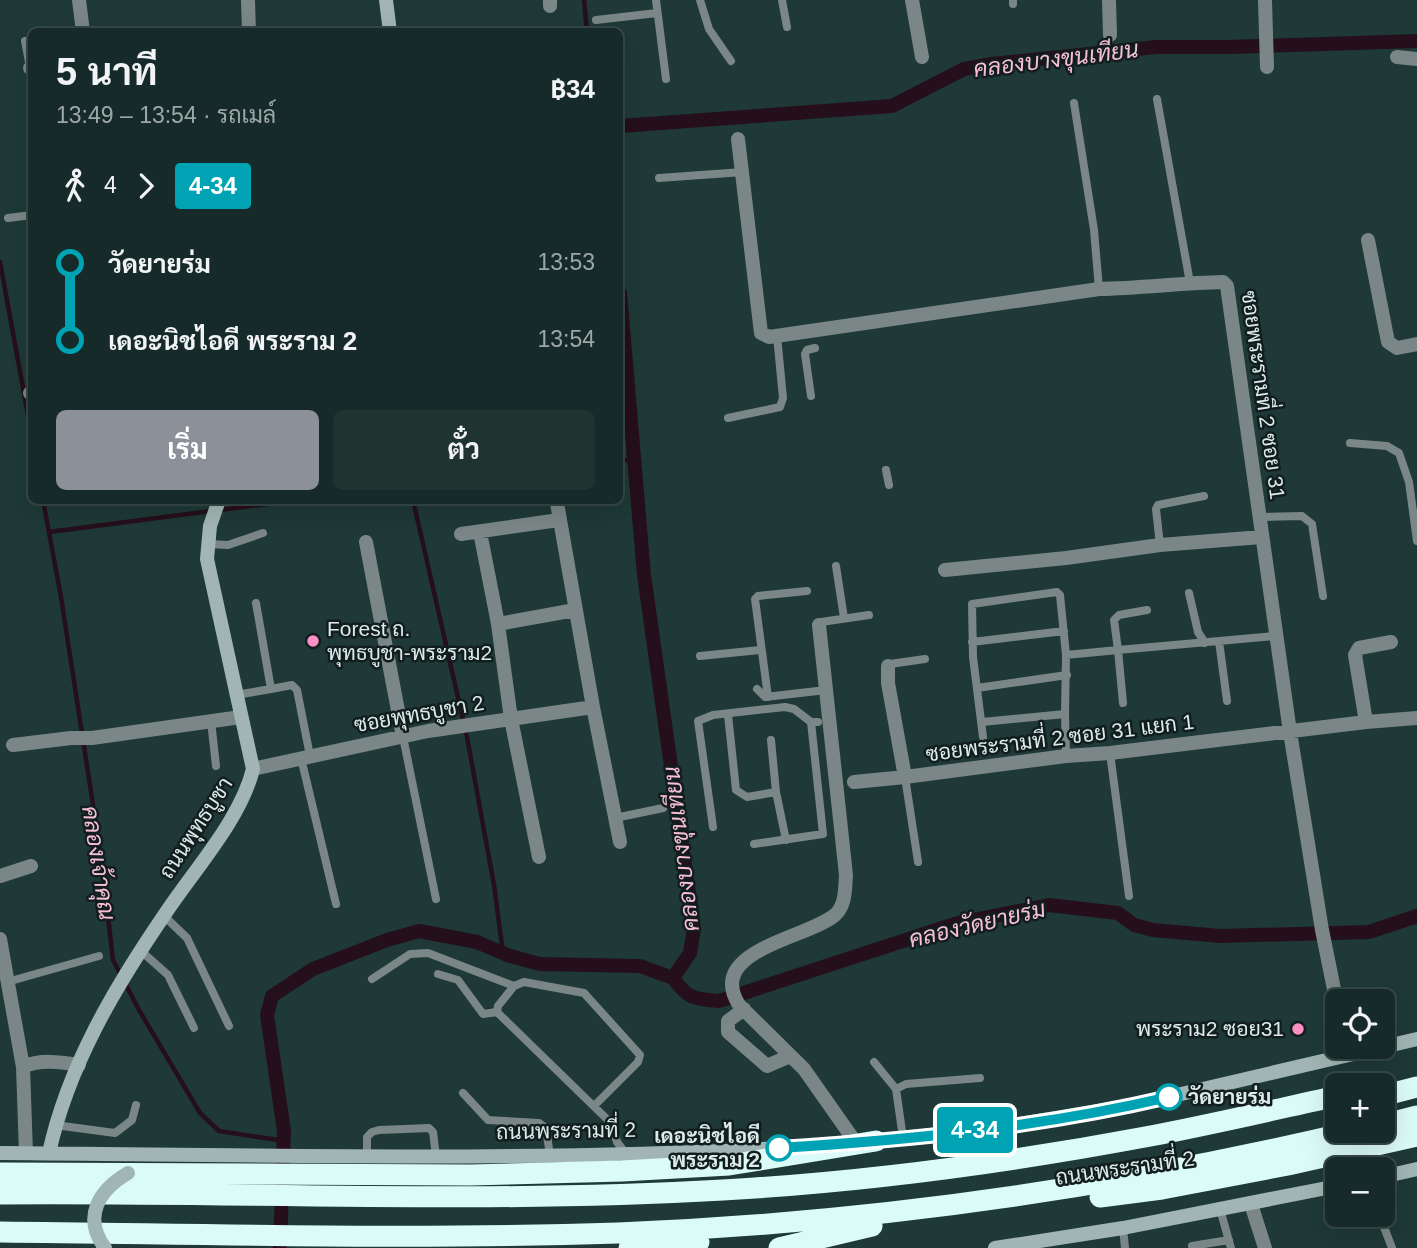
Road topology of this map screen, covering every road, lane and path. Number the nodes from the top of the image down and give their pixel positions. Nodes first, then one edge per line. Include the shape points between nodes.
1 (79, 0) edge
2 (248, 0) edge
3 (386, 0) edge
4 (656, 0) edge
5 (700, 0) edge
6 (782, 0) edge
7 (912, 0) edge
8 (1110, 0) edge
9 (1265, 0) edge
10 (657, 13) junction
11 (596, 20) dead end
12 (787, 27) dead end
13 (82, 28) edge
14 (249, 28) edge
15 (390, 28) edge
16 (1110, 35) dead end
17 (25, 41) dead end
18 (28, 56) edge
19 (922, 57) dead end
20 (1396, 57) dead end
21 (1417, 59) edge
22 (731, 61) dead end
23 (1267, 64) dead end
24 (666, 79) dead end
25 (1157, 99) dead end
26 (1074, 103) dead end
27 (738, 139) dead end
28 (743, 172) junction
29 (659, 178) dead end
30 (28, 216) edge
31 (8, 218) dead end
32 (1368, 240) dead end
33 (1190, 283) junction
34 (1099, 289) junction
35 (777, 336) junction
36 (1417, 344) edge
37 (815, 348) dead end
38 (811, 396) dead end
39 (728, 418) dead end
40 (1350, 443) dead end
41 (887, 470) dead end
42 (889, 485) dead end
43 (1204, 496) dead end
44 (557, 504) edge
45 (217, 505) edge
46 (1260, 517) junction
47 (559, 520) junction
48 (480, 532) junction
49 (263, 533) dead end
50 (461, 534) dead end
51 (1262, 537) junction
52 (1417, 541) edge
53 (366, 542) dead end
54 (208, 544) junction
55 (1160, 545) junction
56 (836, 566) dead end
57 (945, 570) dead end
58 (807, 591) dead end
59 (1189, 593) dead end
60 (1322, 596) dead end
61 (256, 603) dead end
62 (575, 610) junction
63 (1147, 610) dead end
64 (869, 615) dead end
65 (844, 618) junction
66 (498, 624) junction
67 (819, 625) joint
68 (1063, 631) junction
69 (1275, 636) junction
70 (1219, 641) junction
71 (972, 642) junction
72 (1391, 642) dead end
73 (1205, 643) junction
74 (760, 650) junction
75 (1118, 650) junction
76 (1066, 655) junction
77 (700, 656) dead end
78 (925, 659) dead end
79 (888, 666) joint
80 (1067, 675) junction
81 (757, 688) dead end
82 (977, 688) junction
83 (271, 689) junction
84 (825, 690) junction
85 (236, 695) junction
86 (768, 697) junction
87 (1227, 701) dead end
88 (1123, 703) dead end
89 (593, 707) junction
90 (1066, 714) junction
91 (728, 715) junction
92 (241, 717) junction
93 (1417, 718) edge
94 (511, 719) junction
95 (211, 721) junction
96 (982, 722) junction
97 (1366, 722) junction
98 (1290, 732) junction
99 (402, 737) junction
100 (983, 737) dead end
101 (771, 740) dead end
102 (13, 745) dead end
103 (1110, 753) junction
104 (1066, 756) junction
105 (306, 757) junction
106 (216, 766) dead end
107 (253, 769) junction
108 (905, 778) junction
109 (854, 782) dead end
110 (776, 792) junction
111 (663, 808) dead end
112 (615, 818) junction
113 (713, 827) dead end
114 (842, 833) junction
115 (822, 834) junction
116 (786, 840) junction
117 (620, 842) dead end
118 (754, 844) dead end
119 (539, 857) dead end
120 (918, 862) dead end
121 (31, 866) dead end
122 (0, 876) edge
123 (1129, 896) dead end
124 (436, 899) dead end
125 (336, 905) dead end
126 (163, 915) junction
127 (0, 939) edge
128 (99, 956) dead end
129 (137, 956) junction
130 (438, 974) dead end
131 (372, 979) dead end
132 (7, 982) junction
133 (514, 986) junction
134 (1334, 989) edge
135 (741, 1007) junction
136 (497, 1012) junction
137 (229, 1026) dead end
138 (194, 1028) dead end
139 (1417, 1039) edge
140 (1395, 1043) edge
141 (790, 1056) junction
142 (1325, 1056) edge
143 (874, 1062) dead end
144 (79, 1065) junction
145 (23, 1067) junction
146 (980, 1078) dead end
147 (1417, 1079) edge
148 (1395, 1084) edge
149 (1417, 1087) edge
150 (897, 1089) junction
151 (463, 1093) dead end
152 (1395, 1093) edge
153 (1325, 1099) edge
154 (136, 1105) dead end
155 (594, 1106) junction
156 (1325, 1110) edge
157 (1417, 1116) edge
158 (1395, 1122) edge
159 (55, 1125) junction
160 (1417, 1136) edge
161 (1325, 1138) edge
162 (903, 1139) junction
163 (866, 1142) junction
164 (0, 1153) edge
165 (26, 1153) junction
166 (49, 1153) junction
167 (627, 1155) junction
168 (368, 1156) junction
169 (436, 1156) junction
170 (550, 1156) junction
171 (729, 1165) junction
172 (1417, 1169) edge
173 (0, 1173) edge
174 (128, 1173) junction
175 (1395, 1174) edge
176 (878, 1177) junction
177 (1325, 1188) edge
178 (2, 1197) edge
179 (1251, 1203) junction
180 (1220, 1209) junction
181 (872, 1226) junction
182 (1384, 1227) edge
183 (1123, 1228) junction
184 (0, 1232) edge
185 (1230, 1244) edge
186 (1192, 1247) edge
187 (105, 1248) edge
188 (629, 1248) edge
189 (779, 1248) edge
190 (1000, 1248) edge
191 (1125, 1248) edge
192 (1265, 1248) edge
193 (1392, 1248) edge

1 - 13 street
2 - 14 street
3 - 15 main road
4 - 10 lane
5 - 22 lane via 709,29
6 - 12 lane
7 - 19 street
8 - 16 street
9 - 23 street
10 - 11 lane
10 - 24 lane
17 - 18 lane
20 - 21 street
25 - 33 lane
26 - 34 lane
27 - 28 street
28 - 29 lane
28 - 35 street via 761,333
30 - 31 lane
32 - 36 street via 1388,342 1397,348
33 - 34 street, ซอยพระรามที่ 2 ซอย 31
33 - 46 street, ซอยพระรามที่ 2 ซอย 31 via 1223,282 1227,286
34 - 35 street, ซอยพระรามที่ 2 ซอย 31
35 - 39 lane via 780,407
37 - 38 lane via 805,354
40 - 52 lane via 1387,446 1399,453 1409,482
41 - 42 lane
43 - 55 lane via 1158,505
44 - 47 street
45 - 54 main road, ถนนพุทธบูชา
46 - 51 street, ซอยพระรามที่ 2 ซอย 31
46 - 60 lane via 1302,516 1312,524
47 - 48 street
47 - 62 street
48 - 50 street
48 - 66 street
49 - 54 lane via 228,545
51 - 55 street
51 - 69 street, ซอยพระรามที่ 2 ซอย 31
53 - 99 street
54 - 85 main road, ถนนพุทธบูชา via 207,559
55 - 57 street
56 - 65 lane
58 - 74 lane via 756,598
59 - 73 lane
61 - 83 lane
62 - 66 street
62 - 89 street
63 - 75 lane via 1114,620
64 - 65 lane
65 - 67 lane via 823,620
66 - 94 street
67 - 84 street
68 - 71 lane
68 - 71 lane via 1058,592 972,604
68 - 76 lane
69 - 70 lane
69 - 98 street, ซอยพระรามที่ 2 ซอย 31
70 - 73 lane
70 - 87 lane
71 - 82 lane
72 - 97 street via 1359,648 1355,654
73 - 75 lane
74 - 77 lane
74 - 86 lane
75 - 76 lane
75 - 88 lane
76 - 80 lane
78 - 79 lane
79 - 108 street, ซอยพระรามที่ 2 ซอย 31 แยก 1
80 - 82 lane
80 - 90 lane
81 - 86 lane
82 - 96 lane
83 - 85 lane
83 - 105 lane via 292,685 297,690
84 - 86 lane
84 - 114 street
85 - 92 main road, ถนนพุทธบูชา
89 - 94 street, ซอยพุทธบูชา 2
89 - 112 street
90 - 96 lane
90 - 104 lane
91 - 110 lane via 736,790 747,797
91 - 113 lane via 713,715 698,723
91 - 115 lane via 785,707 814,722
92 - 95 street
92 - 107 main road, ถนนพุทธบูชา
93 - 97 street, ซอยพระรามที่ 2 ซอย 31 แยก 1
94 - 99 street, ซอยพุทธบูชา 2
94 - 119 street
95 - 102 street
95 - 106 lane
96 - 100 lane
97 - 98 street, ซอยพระรามที่ 2 ซอย 31 แยก 1
98 - 103 street, ซอยพระรามที่ 2 ซอย 31 แยก 1
98 - 134 street, ซอยพระรามที่ 2 ซอย 31
99 - 105 street, ซอยพุทธบูชา 2
99 - 124 lane
101 - 110 lane
103 - 104 street, ซอยพระรามที่ 2 ซอย 31 แยก 1
103 - 123 lane
104 - 108 street, ซอยพระรามที่ 2 ซอย 31 แยก 1
105 - 107 street, ซอยพุทธบูชา 2
105 - 125 lane
107 - 126 main road, ถนนพุทธบูชา via 239,808
108 - 109 street
108 - 120 lane
110 - 116 lane
111 - 112 lane
112 - 117 street
114 - 115 lane
114 - 135 street via 845,900 835,915 745,958 732,976 732,993
115 - 116 lane
116 - 118 lane
121 - 122 street
126 - 129 main road, ถนนพุทธบูชา
126 - 137 lane via 187,938
127 - 132 street
128 - 132 lane
129 - 138 lane via 168,975
129 - 144 main road, ถนนพุทธบูชา via 93,1031
130 - 136 lane via 458,980 482,1014
131 - 133 lane via 410,954 428,953
132 - 145 street
133 - 136 lane
133 - 155 lane via 524,982 584,993 640,1055
135 - 141 street
135 - 141 street via 728,1021 728,1032 767,1066
136 - 155 lane
139 - 140 main road, ถนนพระรามที่ 2
141 - 163 street
142 - 162 main road, ถนนพระรามที่ 2 via 1110,1110
143 - 150 lane
144 - 145 street via 54,1062
144 - 159 main road, ถนนพุทธบูชา
145 - 165 street
146 - 150 lane via 906,1084
147 - 148 highway
149 - 152 highway
150 - 162 lane
151 - 170 lane via 488,1120 539,1123 547,1128
153 - 176 highway, ถนนพระรามที่ 2 via 1146,1137
154 - 159 lane via 132,1120 115,1133
155 - 167 lane via 611,1122
156 - 178 highway via 1054,1163 733,1198 455,1207
157 - 158 highway
159 - 166 main road, ถนนพุทธบูชา
160 - 181 highway, ถนนพระรามที่ 2 via 1162,1189
161 - 184 highway via 1091,1184 937,1206 734,1226 456,1236
162 - 163 main road, ถนนพระรามที่ 2
163 - 167 main road, ถนนพระรามที่ 2
163 - 171 highway
164 - 165 main road, ถนนพระรามที่ 2
165 - 166 main road, ถนนพระรามที่ 2
166 - 168 main road, ถนนพระรามที่ 2
167 - 170 main road, ถนนพระรามที่ 2
168 - 169 main road, ถนนพระรามที่ 2
168 - 169 lane via 367,1137 372,1132 429,1128
169 - 170 main road, ถนนพระรามที่ 2
171 - 174 highway via 512,1174
171 - 176 highway
172 - 175 main road
173 - 174 highway
174 - 187 main road, bridge via 108,1187 97,1204 96,1230
176 - 178 highway, ถนนพระรามที่ 2 via 640,1194
177 - 179 main road
179 - 180 main road
179 - 192 street
180 - 183 main road
180 - 185 lane
181 - 188 highway, ถนนพระรามที่ 2
181 - 189 highway
182 - 193 lane
183 - 190 main road
183 - 191 lane
185 - 186 lane

